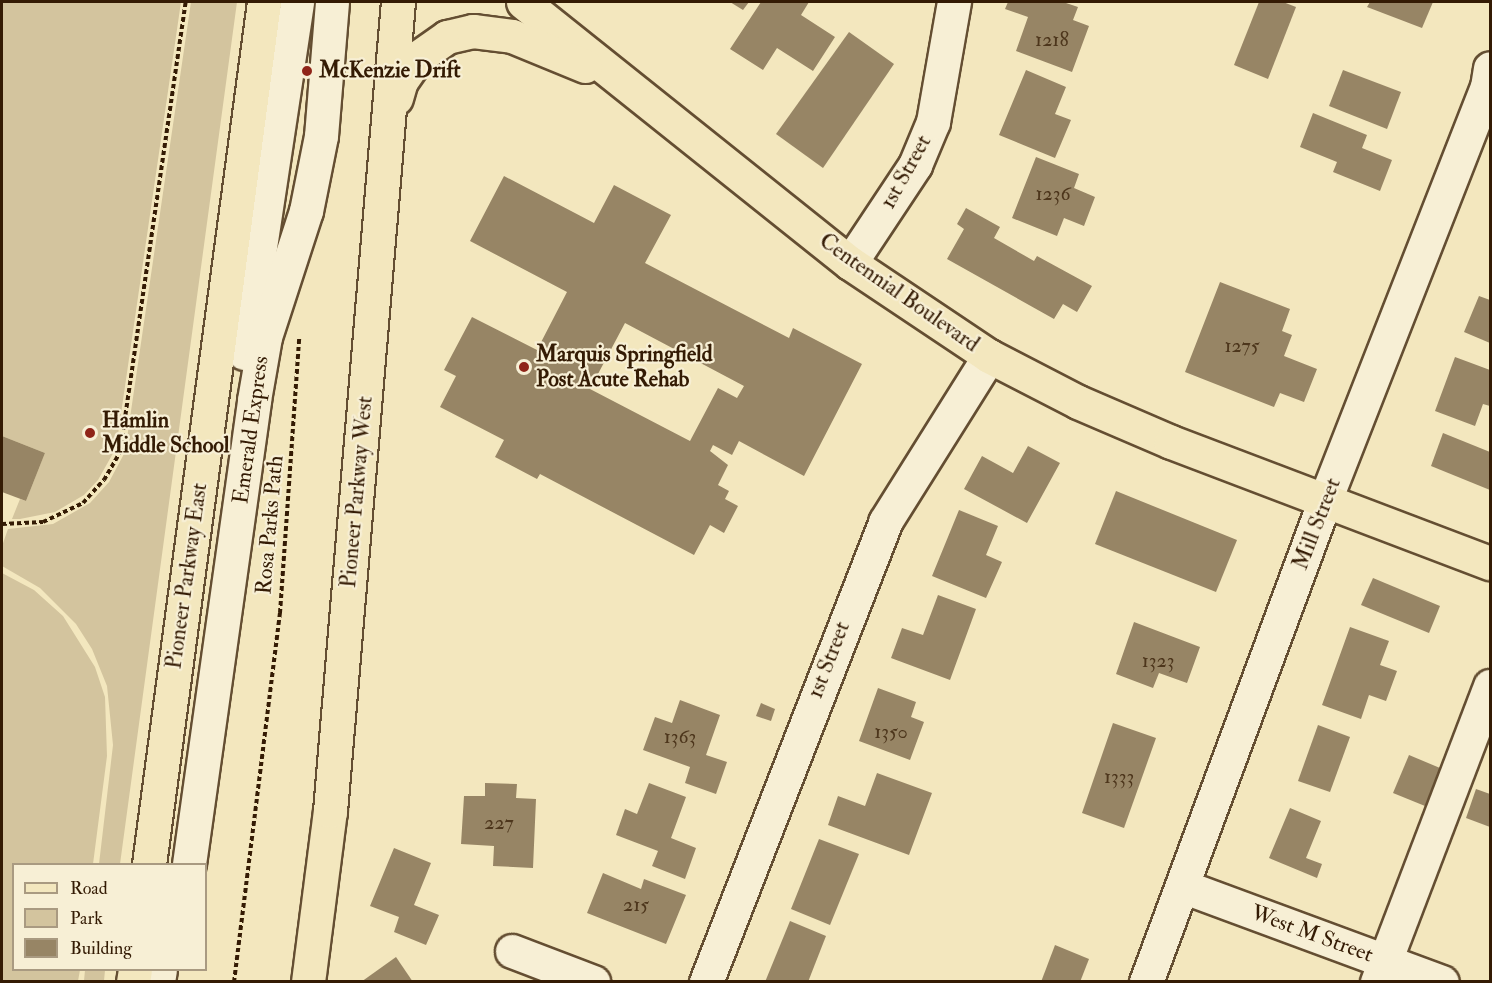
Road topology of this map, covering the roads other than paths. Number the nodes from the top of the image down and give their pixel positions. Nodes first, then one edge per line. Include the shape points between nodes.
1 (264, 2) edge
2 (297, 2) edge
3 (332, 2) edge
4 (398, 2) edge
5 (523, 2) edge
6 (954, 2) edge
7 (1489, 81) edge
8 (635, 90) junction
9 (387, 133) junction
10 (850, 263) junction
11 (989, 356) junction
12 (1325, 500) junction
13 (1491, 563) edge
14 (1491, 686) edge
15 (149, 863) edge
16 (174, 863) edge
17 (189, 863) edge
18 (1182, 886) junction
19 (512, 951) dead end
20 (1381, 971) edge
21 (308, 981) edge
22 (593, 981) edge
23 (706, 981) edge
24 (1146, 981) edge
25 (1442, 981) edge

1 - 15 main road, Pioneer Parkway East
2 - 16 street, Emerald Express via 245,343
3 - 17 street, Emerald Express via 321,136 306,211 265,337 254,400
4 - 9 main road, Pioneer Parkway West
5 - 8 main road, Centennial Boulevard
6 - 10 street, 1st Street via 933,122 915,165
7 - 12 street, Mill Street
8 - 9 main road via 512,36 473,31 447,37 417,58 401,81
8 - 10 main road, Centennial Boulevard
9 - 21 main road, Pioneer Parkway West via 330,811
10 - 11 main road, Centennial Boulevard
11 - 12 main road, Centennial Boulevard via 1078,402 1171,442
11 - 23 street, 1st Street via 885,522
12 - 13 main road, Centennial Boulevard
12 - 18 street, Mill Street
14 - 20 street
18 - 20 street, West M Street
18 - 24 street, Mill Street
19 - 22 street
20 - 25 street, West M Street

